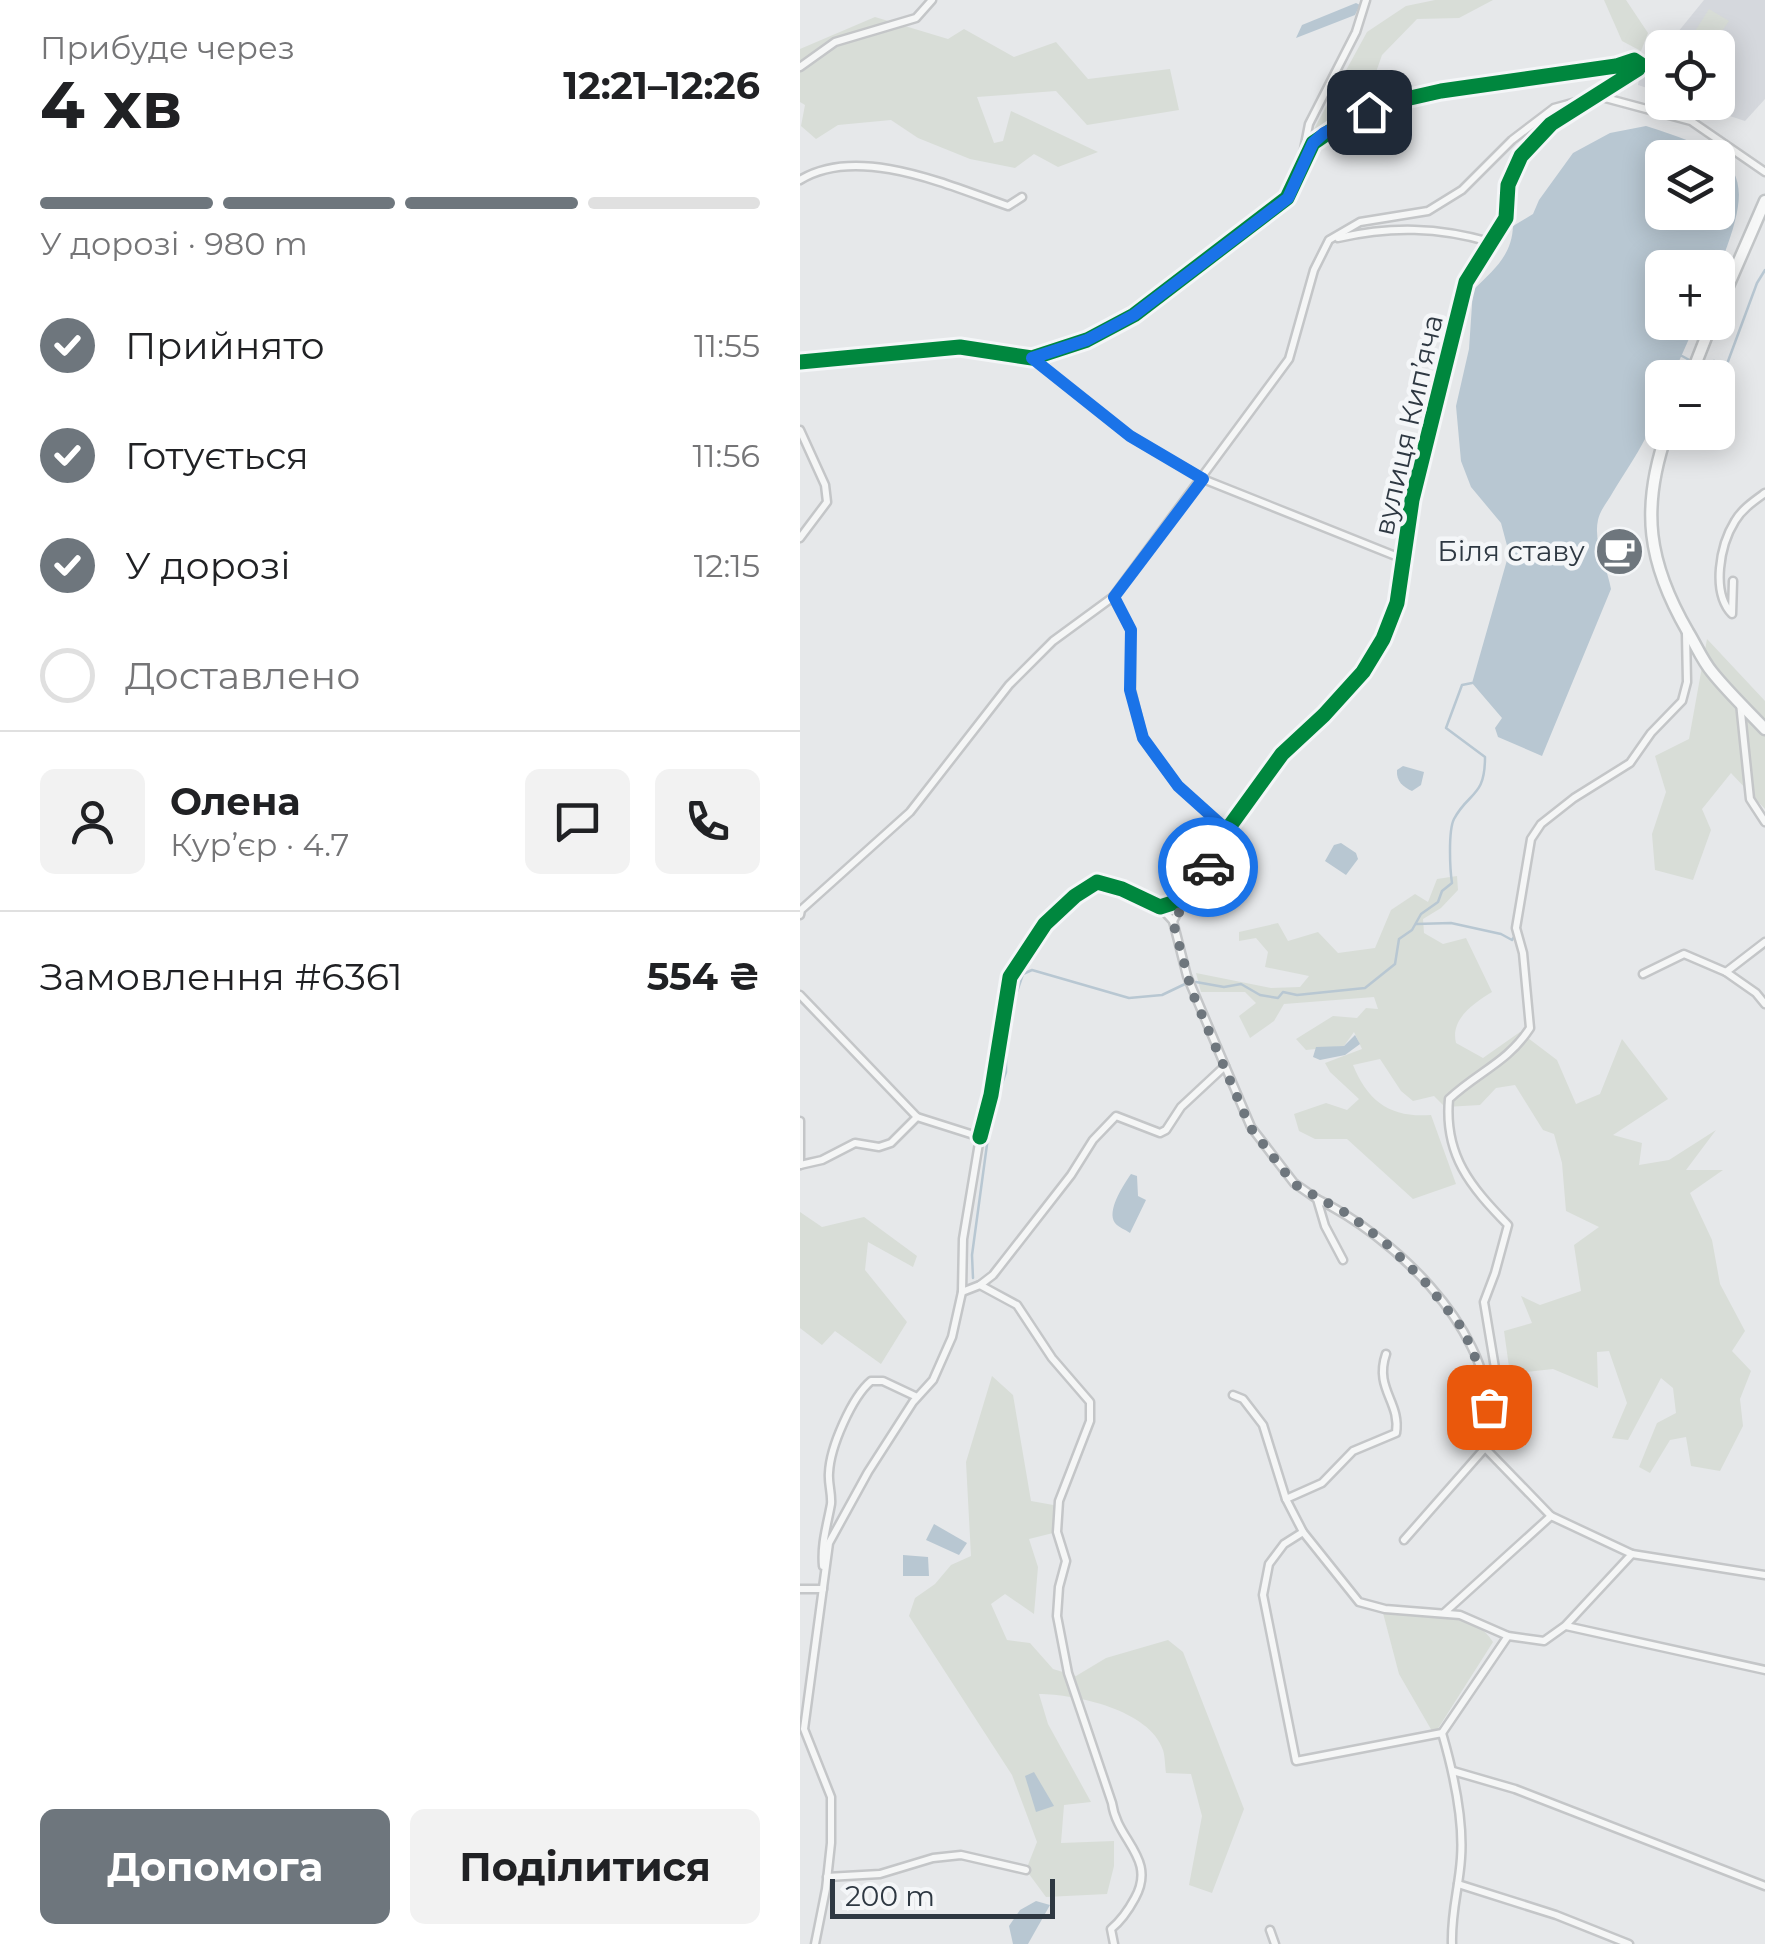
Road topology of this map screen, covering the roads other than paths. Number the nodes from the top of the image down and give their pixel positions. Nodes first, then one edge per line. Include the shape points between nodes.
1 (932, 0) edge
2 (1366, 0) edge
3 (800, 67) edge
4 (1598, 96) junction
5 (1765, 172) edge
6 (802, 178) edge
7 (1298, 178) junction
8 (1022, 197) dead end
9 (1765, 201) edge
10 (1329, 240) junction
11 (1490, 242) junction
12 (1735, 271) edge
13 (1032, 358) junction
14 (800, 362) edge
15 (800, 430) edge
16 (1660, 450) edge
17 (1203, 479) junction
18 (1765, 493) edge
19 (800, 538) edge
20 (1402, 559) junction
21 (1734, 581) dead end
22 (1114, 597) junction
23 (1686, 628) junction
24 (1740, 702) junction
25 (1765, 729) edge
26 (1765, 822) edge
27 (1227, 830) junction
28 (1185, 899) junction
29 (1160, 907) junction
30 (800, 912) edge
31 (1173, 922) junction
32 (1765, 942) edge
33 (1726, 972) junction
34 (1643, 974) dead end
35 (800, 999) edge
36 (1765, 1004) edge
37 (1225, 1066) junction
38 (917, 1117) junction
39 (800, 1122) edge
40 (980, 1136) junction
41 (800, 1164) edge
42 (1317, 1199) junction
43 (1343, 1260) dead end
44 (980, 1285) junction
45 (962, 1292) junction
46 (1386, 1354) dead end
47 (1233, 1396) dead end
48 (917, 1398) junction
49 (1489, 1414) junction
50 (1485, 1448) junction
51 (1286, 1499) junction
52 (1551, 1516) junction
53 (1303, 1532) junction
54 (1404, 1540) dead end
55 (1632, 1554) junction
56 (1765, 1575) edge
57 (824, 1577) junction
58 (822, 1588) junction
59 (800, 1589) edge
60 (1444, 1613) junction
61 (1565, 1626) junction
62 (1508, 1636) junction
63 (1765, 1670) edge
64 (1442, 1732) junction
65 (1453, 1771) junction
66 (1026, 1870) dead end
67 (828, 1877) junction
68 (1458, 1884) junction
69 (1765, 1886) edge
70 (1270, 1930) dead end
71 (814, 1944) edge
72 (1114, 1944) edge
73 (1275, 1944) edge
74 (1452, 1944) edge
75 (1628, 1944) edge

1 - 3 street via 916,18 835,42
2 - 7 street via 1309,124
4 - 5 street via 1691,122
4 - 7 street via 1640,64 1397,102 1324,133
4 - 10 street via 1554,108 1462,190 1428,211 1360,222
4 - 11 street, вулиця Кипʼяча via 1551,124 1521,156 1508,185 1506,218
6 - 8 street via 881,166 1008,206
7 - 13 street via 1288,198 1134,315
9 - 12 main road
10 - 11 street via 1401,228 1454,231
10 - 17 street via 1289,360
11 - 20 street, вулиця Кипʼяча via 1466,282
13 - 14 street via 960,346
13 - 17 street via 1130,436
15 - 19 street via 826,502
16 - 23 main road via 1651,538 1666,594
17 - 20 street
17 - 22 street
18 - 21 street via 1734,522 1722,551 1720,585 1732,614
20 - 27 street, вулиця Кипʼяча via 1398,604 1364,672 1282,754
22 - 27 street via 1131,630 1130,690 1143,738 1178,786
22 - 30 street via 1009,685 910,812
23 - 24 main road via 1710,670
23 - 49 street via 1682,702 1630,763 1574,798 1530,839 1516,928 1530,1028 1516,1050 1450,1099 1447,1121 1460,1166 1508,1224 1484,1302 1498,1386
24 - 25 main road
24 - 26 street via 1750,799
27 - 28 street, вулиця Кипʼяча
28 - 29 street
28 - 31 street, вулиця Кипʼяча
29 - 31 street
29 - 40 street via 1096,882 1044,924 1010,976
31 - 37 street via 1187,976
32 - 33 street
33 - 34 street via 1684,954
33 - 36 street
35 - 38 street
37 - 42 street via 1250,1127 1294,1184
37 - 44 street via 1160,1133 1116,1116
38 - 40 street
38 - 41 street via 891,1143 855,1143
39 - 41 street
40 - 45 street via 963,1239
42 - 43 street
42 - 49 street via 1389,1246 1463,1329 1483,1376
44 - 45 street
44 - 72 street via 1017,1305 1090,1402 1090,1421 1059,1501 1066,1562 1058,1616 1068,1673 1115,1823 1142,1864 1142,1885 1110,1929
45 - 48 street via 940,1365
46 - 51 street via 1380,1371 1396,1433 1353,1450 1322,1483
47 - 51 street via 1264,1425
48 - 57 street via 830,1543
48 - 57 street via 883,1381 859,1392 830,1458
49 - 50 street
50 - 52 street
50 - 54 street
51 - 53 street
52 - 55 street
52 - 60 street
53 - 60 street via 1358,1602
53 - 64 street via 1269,1564 1263,1595 1296,1762
55 - 56 street
55 - 61 street
57 - 58 street
58 - 59 street
58 - 67 street via 804,1730 832,1797
60 - 62 street
61 - 62 street via 1544,1640
61 - 63 street
62 - 64 street
64 - 65 street
65 - 68 street via 1462,1852
65 - 69 street via 1514,1788
66 - 67 street via 961,1856 880,1874
67 - 71 street
68 - 74 street
68 - 75 street
70 - 73 street

